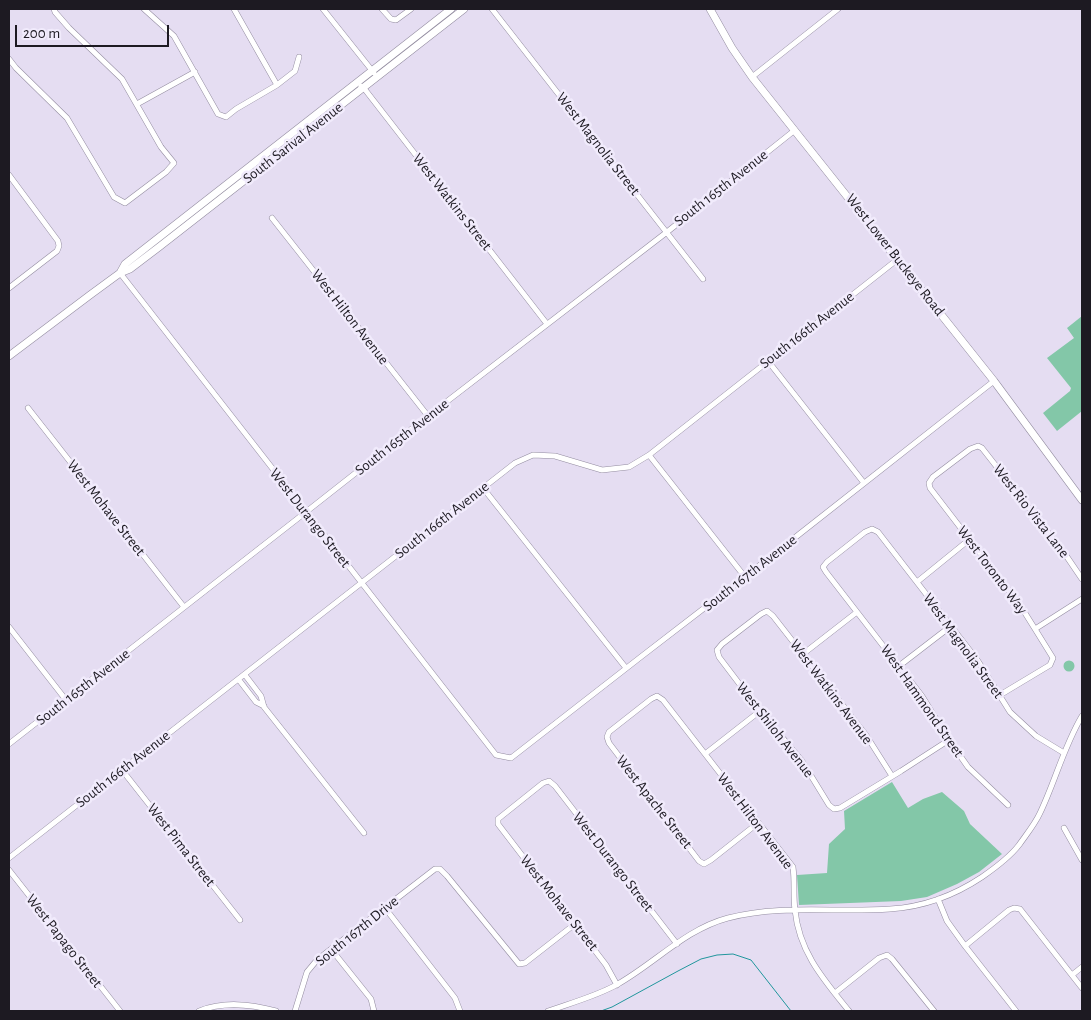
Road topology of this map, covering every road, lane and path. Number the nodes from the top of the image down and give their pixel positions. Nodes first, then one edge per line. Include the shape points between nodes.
1 (54, 9) edge
2 (144, 9) edge
3 (234, 9) edge
4 (323, 9) edge
5 (382, 9) edge
6 (411, 9) edge
7 (451, 9) edge
8 (464, 9) edge
9 (492, 9) edge
10 (710, 9) edge
11 (838, 9) edge
12 (299, 58) dead end
13 (9, 59) edge
14 (372, 70) junction
15 (195, 72) junction
16 (380, 74) junction
17 (752, 77) junction
18 (277, 85) junction
19 (353, 85) junction
20 (363, 88) junction
21 (137, 104) junction
22 (795, 130) junction
23 (9, 175) edge
24 (272, 218) dead end
25 (667, 232) junction
26 (898, 259) junction
27 (120, 274) junction
28 (703, 279) dead end
29 (9, 287) edge
30 (547, 324) junction
31 (9, 356) edge
32 (768, 361) junction
33 (994, 381) junction
34 (28, 408) dead end
35 (428, 416) junction
36 (978, 446) joint
37 (650, 454) junction
38 (864, 483) junction
39 (483, 488) junction
40 (1082, 500) edge
41 (306, 512) junction
42 (872, 528) joint
43 (970, 539) junction
44 (745, 577) junction
45 (1082, 579) edge
46 (917, 582) junction
47 (360, 584) junction
48 (1082, 599) edge
49 (184, 607) junction
50 (767, 611) joint
51 (857, 612) junction
52 (951, 626) junction
53 (9, 627) edge
54 (1036, 629) junction
55 (803, 654) junction
56 (899, 666) junction
57 (626, 668) junction
58 (245, 675) junction
59 (239, 680) junction
60 (256, 690) junction
61 (250, 694) junction
62 (1000, 695) junction
63 (66, 700) junction
64 (264, 707) junction
65 (760, 711) junction
66 (1082, 716) edge
67 (607, 737) joint
68 (949, 740) junction
69 (9, 744) edge
70 (1064, 753) junction
71 (705, 754) junction
72 (503, 758) joint
73 (122, 770) junction
74 (892, 776) junction
75 (549, 781) joint
76 (1008, 805) dead end
77 (758, 823) junction
78 (1064, 828) dead end
79 (364, 833) dead end
80 (9, 858) edge
81 (1082, 860) edge
82 (9, 870) edge
83 (938, 899) junction
84 (385, 908) junction
85 (795, 910) junction
86 (240, 920) dead end
87 (576, 924) junction
88 (677, 944) junction
89 (965, 946) junction
90 (332, 949) junction
91 (1082, 967) edge
92 (1072, 975) junction
93 (617, 984) junction
94 (1082, 988) edge
95 (834, 993) junction
96 (120, 1011) edge
97 (199, 1011) edge
98 (276, 1011) edge
99 (295, 1011) edge
100 (374, 1011) edge
101 (460, 1011) edge
102 (548, 1011) edge
103 (849, 1011) edge
104 (934, 1011) edge
105 (1016, 1011) edge

1 - 21 street via 122,78
2 - 15 street via 174,36
3 - 18 street
4 - 14 street
5 - 6 street via 396,20
7 - 14 main road, South Sarival Avenue
8 - 16 main road, South Sarival Avenue
9 - 25 street, West Magnolia Street
10 - 17 main road, West Lower Buckeye Road
11 - 17 street
12 - 18 street via 295,71
13 - 21 street via 67,118 114,197 125,203 166,172 174,162 161,147
14 - 16 street
14 - 19 main road, South Sarival Avenue
15 - 18 street via 218,114 226,117
15 - 21 street
16 - 20 main road, South Sarival Avenue
17 - 22 main road, West Lower Buckeye Road
19 - 20 street
19 - 27 main road, South Sarival Avenue via 125,264
20 - 27 main road, South Sarival Avenue
20 - 30 street, West Watkins Street
22 - 25 street, South 165th Avenue
22 - 26 main road, West Lower Buckeye Road
23 - 29 street via 59,246 57,251
24 - 35 street, West Hilton Avenue
25 - 28 street, West Magnolia Street
25 - 30 street, South 165th Avenue
26 - 32 street, South 166th Avenue
26 - 33 main road, West Lower Buckeye Road
27 - 31 main road, South Sarival Avenue
27 - 41 street, West Durango Street
30 - 35 street, South 165th Avenue
32 - 37 street, South 166th Avenue
32 - 38 street
33 - 38 street, South 167th Avenue
33 - 40 main road, West Lower Buckeye Road
34 - 49 street, West Mohave Street
35 - 41 street, South 165th Avenue
36 - 43 street, West Toronto Way via 929,483
36 - 45 street, West Rio Vista Lane
37 - 39 street, South 166th Avenue via 629,467 602,470 555,456 533,455 515,463
37 - 44 street
38 - 44 street, South 167th Avenue
39 - 47 street, South 166th Avenue
39 - 57 street
41 - 47 street, West Durango Street
41 - 49 street, South 165th Avenue
42 - 46 street, West Magnolia Street
42 - 51 street, West Hammond Street via 823,567
43 - 46 street
43 - 54 street, West Toronto Way
44 - 57 street, South 167th Avenue
46 - 52 street, West Magnolia Street
47 - 58 street, South 166th Avenue
47 - 72 street, West Durango Street via 496,755
48 - 54 street
49 - 63 street, South 165th Avenue
50 - 55 street, West Watkins Avenue
50 - 65 street, West Shiloh Avenue via 716,650
51 - 55 street
51 - 56 street, West Hammond Street
52 - 56 street
52 - 62 street, West Magnolia Street
53 - 63 street
54 - 62 street, West Toronto Way via 1053,658 1050,665
55 - 74 street, West Watkins Avenue via 866,735
56 - 68 street, West Hammond Street
57 - 72 street, South 167th Avenue via 511,758
58 - 59 street, South 166th Avenue
58 - 60 street
59 - 61 street
59 - 73 street, South 166th Avenue
60 - 61 street
60 - 64 street
61 - 64 street
62 - 70 street, West Magnolia Street via 1010,712 1036,736
63 - 69 street, South 165th Avenue
64 - 79 street
65 - 71 street
65 - 74 street, West Shiloh Avenue via 802,761 834,809
66 - 70 street
67 - 71 street, West Hilton Avenue via 609,732 657,696
67 - 77 street, West Apache Street via 704,864
68 - 74 street
68 - 76 street, West Hammond Street via 968,767
70 - 83 street via 1040,814 1018,846 984,875
71 - 77 street, West Hilton Avenue
73 - 80 street, South 166th Avenue
73 - 86 street, West Pima Street
75 - 87 street, West Mohave Street via 498,819 498,824
75 - 88 street, West Durango Street
77 - 85 street, West Hilton Avenue via 793,868
78 - 81 street
82 - 96 street, West Papago Street
83 - 85 street via 891,909
83 - 89 street via 947,921
84 - 87 street, South 167th Drive via 435,869 440,869 519,964 525,963
84 - 90 street, South 167th Drive
84 - 101 street via 455,998
85 - 88 street via 751,912 725,918
85 - 95 street, West Hilton Avenue via 802,943 809,958
87 - 93 street, West Mohave Street
88 - 93 street
89 - 92 street via 1009,910 1020,909
89 - 105 street
90 - 99 street, South 167th Drive via 308,972
90 - 100 street via 371,999
91 - 92 street
92 - 94 street
93 - 102 street
95 - 103 street, West Hilton Avenue
95 - 104 street via 887,955
97 - 98 street via 233,1004

